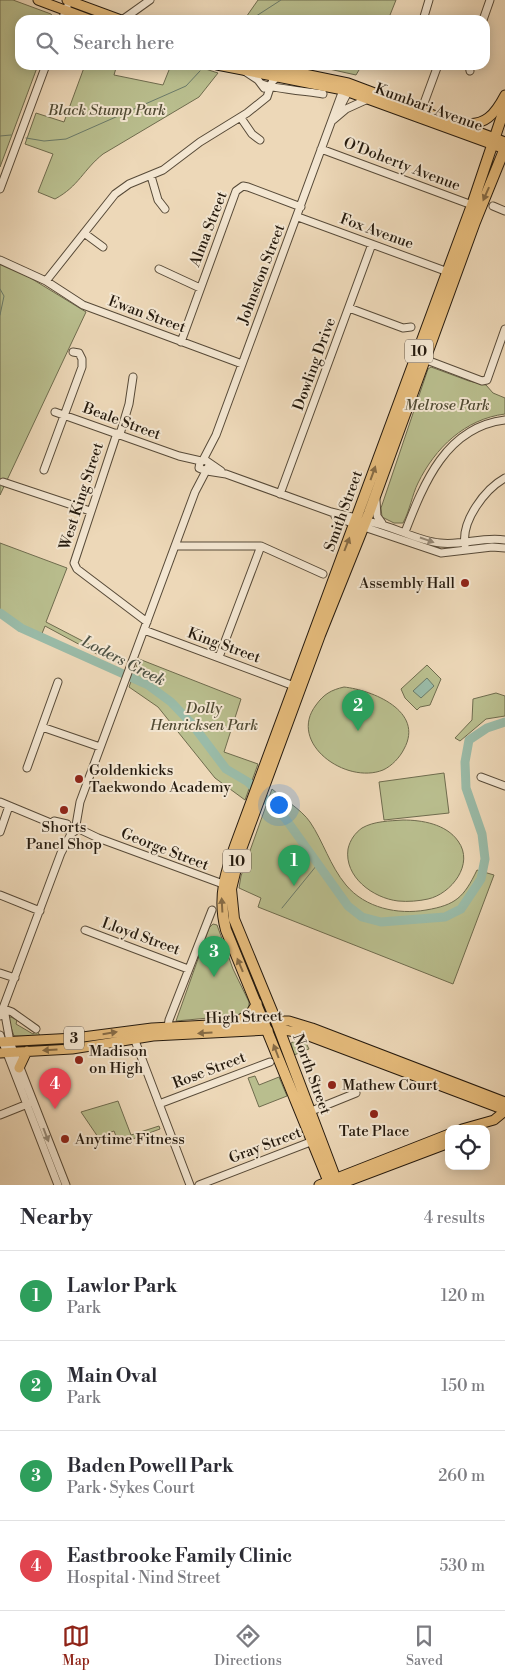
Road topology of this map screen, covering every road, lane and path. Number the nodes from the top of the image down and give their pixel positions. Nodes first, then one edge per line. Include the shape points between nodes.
1 (38, 0) edge
2 (68, 0) edge
3 (150, 0) edge
4 (429, 0) edge
5 (490, 0) edge
6 (66, 10) junction
7 (64, 15) edge
8 (78, 15) edge
9 (108, 15) edge
10 (128, 15) edge
11 (424, 15) edge
12 (485, 15) edge
13 (44, 70) edge
14 (238, 70) edge
15 (279, 70) edge
16 (436, 70) edge
17 (246, 72) junction
18 (277, 77) junction
19 (262, 84) junction
20 (270, 88) junction
21 (346, 88) junction
22 (326, 90) junction
23 (505, 95) edge
24 (368, 99) junction
25 (258, 104) junction
26 (505, 107) edge
27 (334, 110) junction
28 (420, 114) junction
29 (241, 118) junction
30 (452, 121) junction
31 (331, 122) junction
32 (260, 140) dead end
33 (498, 142) edge
34 (322, 149) junction
35 (505, 149) edge
36 (151, 176) junction
37 (0, 189) edge
38 (472, 205) junction
39 (493, 206) dead end
40 (301, 207) junction
41 (165, 209) dead end
42 (505, 211) edge
43 (298, 217) junction
44 (84, 232) junction
45 (372, 244) junction
46 (103, 247) dead end
47 (0, 260) edge
48 (159, 268) dead end
49 (448, 272) junction
50 (46, 281) junction
51 (200, 288) junction
52 (349, 308) junction
53 (411, 327) dead end
54 (505, 329) edge
55 (181, 342) junction
56 (503, 344) edge
57 (73, 352) dead end
58 (424, 360) junction
59 (242, 364) junction
60 (133, 377) dead end
61 (55, 412) dead end
62 (64, 415) junction
63 (505, 420) edge
64 (118, 434) junction
65 (204, 466) junction
66 (44, 470) dead end
67 (505, 478) edge
68 (3, 481) dead end
69 (280, 494) junction
70 (376, 496) junction
71 (90, 511) junction
72 (360, 523) junction
73 (382, 523) junction
74 (405, 532) junction
75 (505, 540) edge
76 (464, 541) junction
77 (175, 546) junction
78 (261, 546) junction
79 (505, 548) edge
80 (466, 550) junction
81 (323, 574) dead end
82 (145, 626) junction
83 (219, 658) junction
84 (58, 682) dead end
85 (294, 686) junction
86 (42, 727) junction
87 (100, 747) junction
88 (27, 768) dead end
89 (481, 777) dead end
90 (262, 782) junction
91 (505, 786) edge
92 (0, 802) edge
93 (254, 804) junction
94 (9, 806) junction
95 (70, 828) junction
96 (0, 832) edge
97 (223, 884) junction
98 (0, 895) edge
99 (212, 910) dead end
100 (40, 911) junction
101 (234, 919) joint
102 (225, 927) joint
103 (85, 930) dead end
104 (188, 969) junction
105 (0, 973) edge
106 (15, 978) junction
107 (256, 1003) junction
108 (2, 1012) edge
109 (232, 1022) junction
110 (278, 1025) junction
111 (266, 1026) junction
112 (168, 1027) junction
113 (36, 1029) dead end
114 (306, 1034) junction
115 (134, 1038) junction
116 (3, 1040) edge
117 (284, 1044) junction
118 (28, 1051) junction
119 (7, 1052) edge
120 (270, 1062) dead end
121 (19, 1068) junction
122 (356, 1094) dead end
123 (505, 1102) edge
124 (30, 1103) junction
125 (159, 1104) junction
126 (495, 1106) junction
127 (505, 1110) edge
128 (309, 1112) junction
129 (0, 1115) edge
130 (505, 1120) edge
131 (491, 1122) junction
132 (479, 1125) edge
133 (490, 1126) edge
134 (445, 1136) edge
135 (313, 1141) junction
136 (445, 1144) edge
137 (331, 1183) edge
138 (62, 1184) edge
139 (190, 1185) edge
140 (199, 1185) edge

1 - 6 main road
2 - 6 street
2 - 9 main road
3 - 10 street
4 - 11 street
5 - 12 street
6 - 7 street
6 - 8 main road
13 - 37 street
14 - 17 main road
15 - 21 main road
16 - 28 street
17 - 18 main road
17 - 19 street
18 - 20 street
18 - 22 main road
19 - 20 street
19 - 25 street via 264,96
20 - 22 street
20 - 25 street via 268,96
21 - 22 main road
21 - 24 main road, Kumbari Avenue
21 - 27 street, Johnston Street
21 - 28 main road, Kumbari Avenue
21 - 31 street, Johnston Street
22 - 27 street via 335,96
23 - 30 main road via 495,112 484,121 472,124
24 - 28 main road, Kumbari Avenue
24 - 31 street via 340,113
25 - 29 street
26 - 33 highway, Smith Street / 10
27 - 31 street, Johnston Street
28 - 30 main road, Kumbari Avenue
28 - 33 main road, Kumbari Avenue
29 - 32 street
29 - 36 street
30 - 33 main road, Kumbari Avenue
31 - 34 street, Johnston Street
33 - 35 main road, Kumbari Avenue
33 - 38 highway, Smith Street / 10
34 - 38 street, O'Doherty Avenue
34 - 40 street, Johnston Street
35 -> 58 highway, Smith Street / 10
36 - 41 street via 158,200
36 - 44 street via 129,184 116,194
38 - 49 highway, Smith Street / 10
39 - 42 street
40 - 43 street, Johnston Street
40 - 51 street, Alma Street via 248,187 243,186 236,191
43 - 45 street, Fox Avenue
43 - 59 street, Johnston Street
44 - 46 street
44 - 50 street
45 - 49 street, Fox Avenue
45 - 52 street, Dowling Drive
47 - 50 street, Ewan Street
48 - 51 street
72 -> 49 highway, Smith Street / 10
50 - 55 street, Ewan Street via 83,305
51 - 55 street, Alma Street
52 - 53 street via 403,328
52 - 69 street, Dowling Drive
54 - 56 street
55 - 59 street, Ewan Street
56 - 58 street via 490,376 482,381
57 - 62 street via 79,353 82,367
58 - 70 highway, Smith Street / 10
59 - 65 street, Johnston Street
60 - 64 street, West King Street via 129,404
61 - 62 street, Beale Street
62 - 64 street, Beale Street
62 - 66 street
63 - 74 street via 484,424 447,449 423,486
64 - 65 street, Beale Street
64 - 71 street, West King Street
65 - 69 street, Beale Street
65 - 77 street, Johnston Street
67 - 76 street via 491,487 480,501
68 - 71 street
69 - 72 street, Beale Street
70 - 72 highway, Smith Street / 10
70 - 73 street via 377,515
71 - 82 street, West King Street via 74,563
72 - 73 street
72 - 80 street via 439,553
85 -> 72 highway, Smith Street / 10
72 - 90 highway, Smith Street / 10
73 - 74 street
74 -> 76 street via 438,543
75 - 76 street
76 - 80 street
77 - 78 street
77 - 82 street, Johnston Street
78 - 81 street
78 - 83 street
79 - 80 street
82 - 83 street, King Street
82 - 87 street, Johnston Street
83 - 85 street, King Street
84 - 86 street
85 - 90 highway, Smith Street / 10
86 - 87 street
86 - 88 street
87 - 95 street, Johnston Street
89 - 91 street
90 - 93 highway, Smith Street / 10
92 - 94 street, George Street
93 - 97 highway, Smith Street / 10
93 - 101 highway, Smith Street / 10 via 232,881
94 - 95 street, George Street
94 - 96 street
95 - 97 street, George Street
95 - 100 street, Johnston Street
102 -> 97 highway, Smith Street / 10
98 - 100 street
99 - 104 street
100 - 106 street, Johnston Street
101 - 110 highway, North Street / 10
107 -> 102 highway, North Street / 10
103 - 104 street, Lloyd Street
104 - 112 street
105 - 106 street
106 - 108 street, Johnston Street
107 - 109 main road via 249,1016
107 - 111 highway, North Street / 10
108 - 113 street via 12,1012
108 - 116 street, Johnston Street
109 - 111 main road, High Street / 3
109 - 112 main road, High Street / 3
110 - 111 highway, High Street / 3
110 - 114 main road, High Street
110 - 117 highway, North Street / 10
110 - 123 main road, High Street via 295,1022
111 -> 115 main road, High Street / 3
135 -> 111 highway, North Street / 10
116 -> 112 main road, High Street / 3 via 59,1040
114 - 117 main road via 292,1035
114 - 126 main road, High Street
115 -> 118 main road, High Street / 3
115 - 125 street
116 - 119 street, Johnston Street
117 - 128 highway, North Street / 10
118 - 119 main road, High Street / 3
118 - 121 main road
119 - 121 street
119 - 124 street
120 - 125 street, Rose Street
121 - 124 street
122 - 128 street
124 - 129 street
124 - 138 street
125 - 139 street
126 - 127 main road, High Street
126 - 131 main road
127 - 131 main road
128 - 137 highway, North Street / 10
130 - 133 main road
131 - 132 main road
134 - 137 main road
135 - 137 highway, North Street / 10
135 - 140 street, Gray Street
136 - 137 main road

